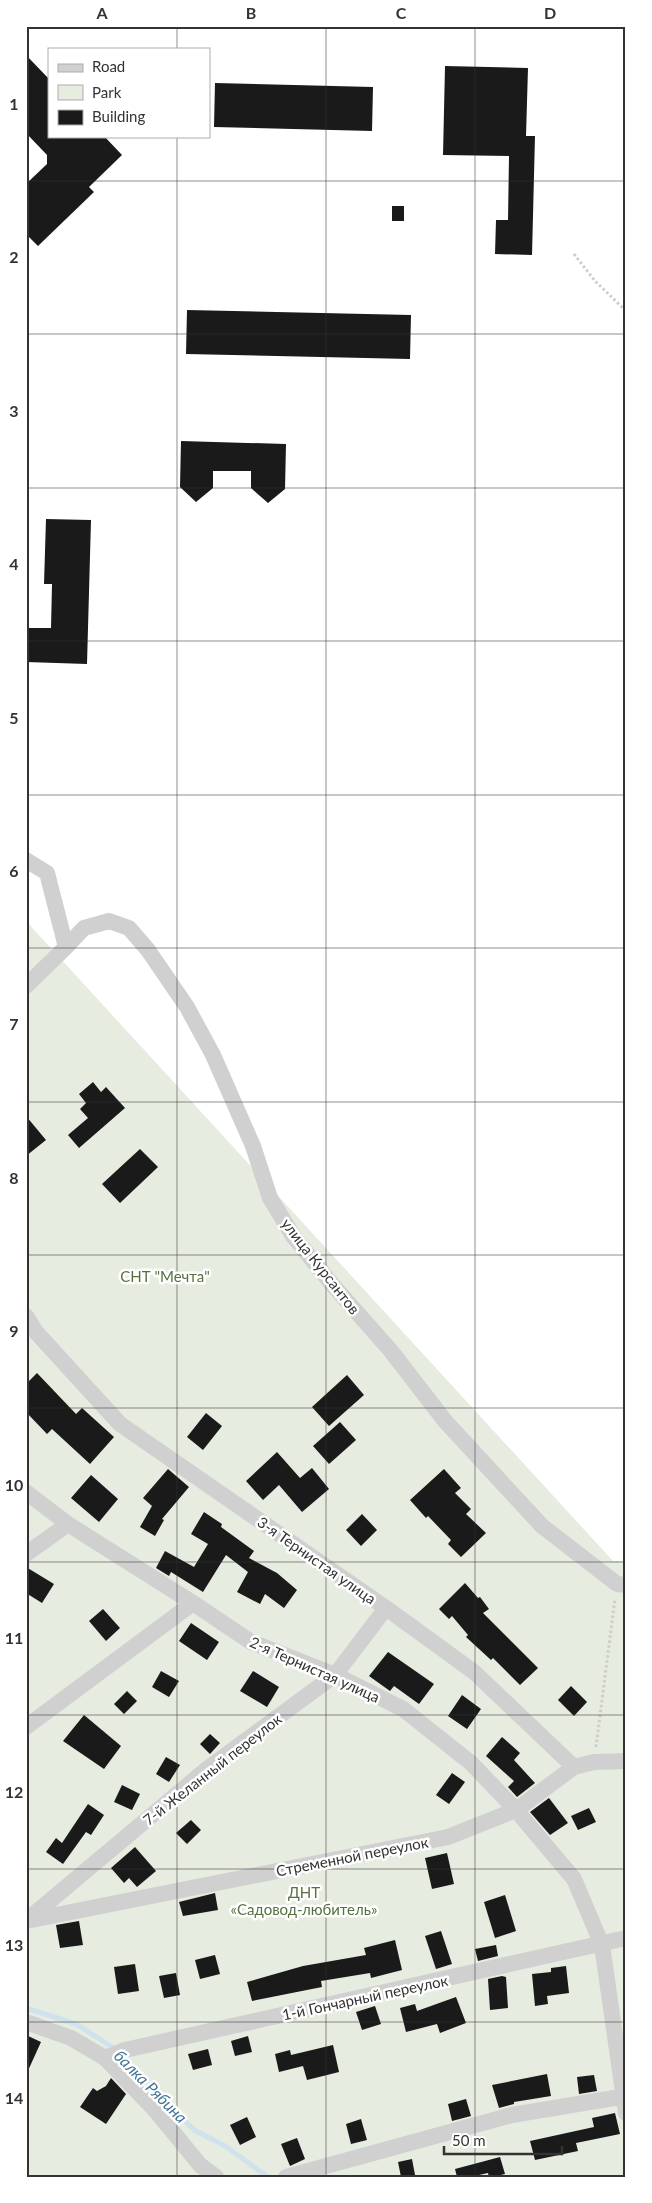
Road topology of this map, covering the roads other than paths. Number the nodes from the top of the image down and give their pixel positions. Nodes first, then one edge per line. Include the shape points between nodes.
1 (26, 860) edge
2 (66, 947) junction
3 (26, 986) edge
4 (26, 1316) edge
5 (31, 1337) edge
6 (26, 1492) edge
7 (68, 1524) junction
8 (26, 1554) edge
9 (621, 1584) edge
10 (193, 1602) junction
11 (386, 1608) junction
12 (335, 1675) junction
13 (26, 1727) edge
14 (626, 1760) edge
15 (574, 1767) junction
16 (516, 1810) junction
17 (26, 1921) edge
18 (626, 1938) edge
19 (602, 1945) junction
20 (26, 2022) edge
21 (106, 2058) junction
22 (624, 2096) edge
23 (626, 2114) edge
24 (196, 2171) edge
25 (216, 2177) edge
26 (286, 2177) edge

1 - 2 street via 47,873
2 - 3 street, улица Курсантов
2 - 9 street, улица Курсантов via 84,928 109,921 129,928 187,1007 213,1055 253,1146 270,1198 293,1236 391,1351 445,1421 542,1526
4 - 5 street, 3-я Тернистая улица
5 - 11 street, 3-я Тернистая улица via 120,1424
6 - 7 street, 2-я Тернистая улица
7 - 8 street
7 - 10 street, 2-я Тернистая улица
10 - 12 street, 2-я Тернистая улица via 251,1642
10 - 13 street
11 - 12 street, 7-й Желанный переулок
11 - 15 street, 3-я Тернистая улица via 474,1672
12 - 16 street, 2-я Тернистая улица via 403,1709 471,1764
12 - 17 street, 7-й Желанный переулок via 207,1769
14 - 15 street
15 - 16 street, Стременной переулок
16 - 17 street, Стременной переулок via 448,1838
16 - 19 street, 2-я Тернистая улица via 574,1879
18 - 19 street, 1-й Гончарный переулок
19 - 21 street, 1-й Гончарный переулок via 125,2050
19 - 22 street, 2-я Тернистая улица
20 - 21 street via 71,2038
21 - 24 street via 155,2110
22 - 23 street, 2-я Тернистая улица
22 - 26 street via 512,2115
24 - 25 street

